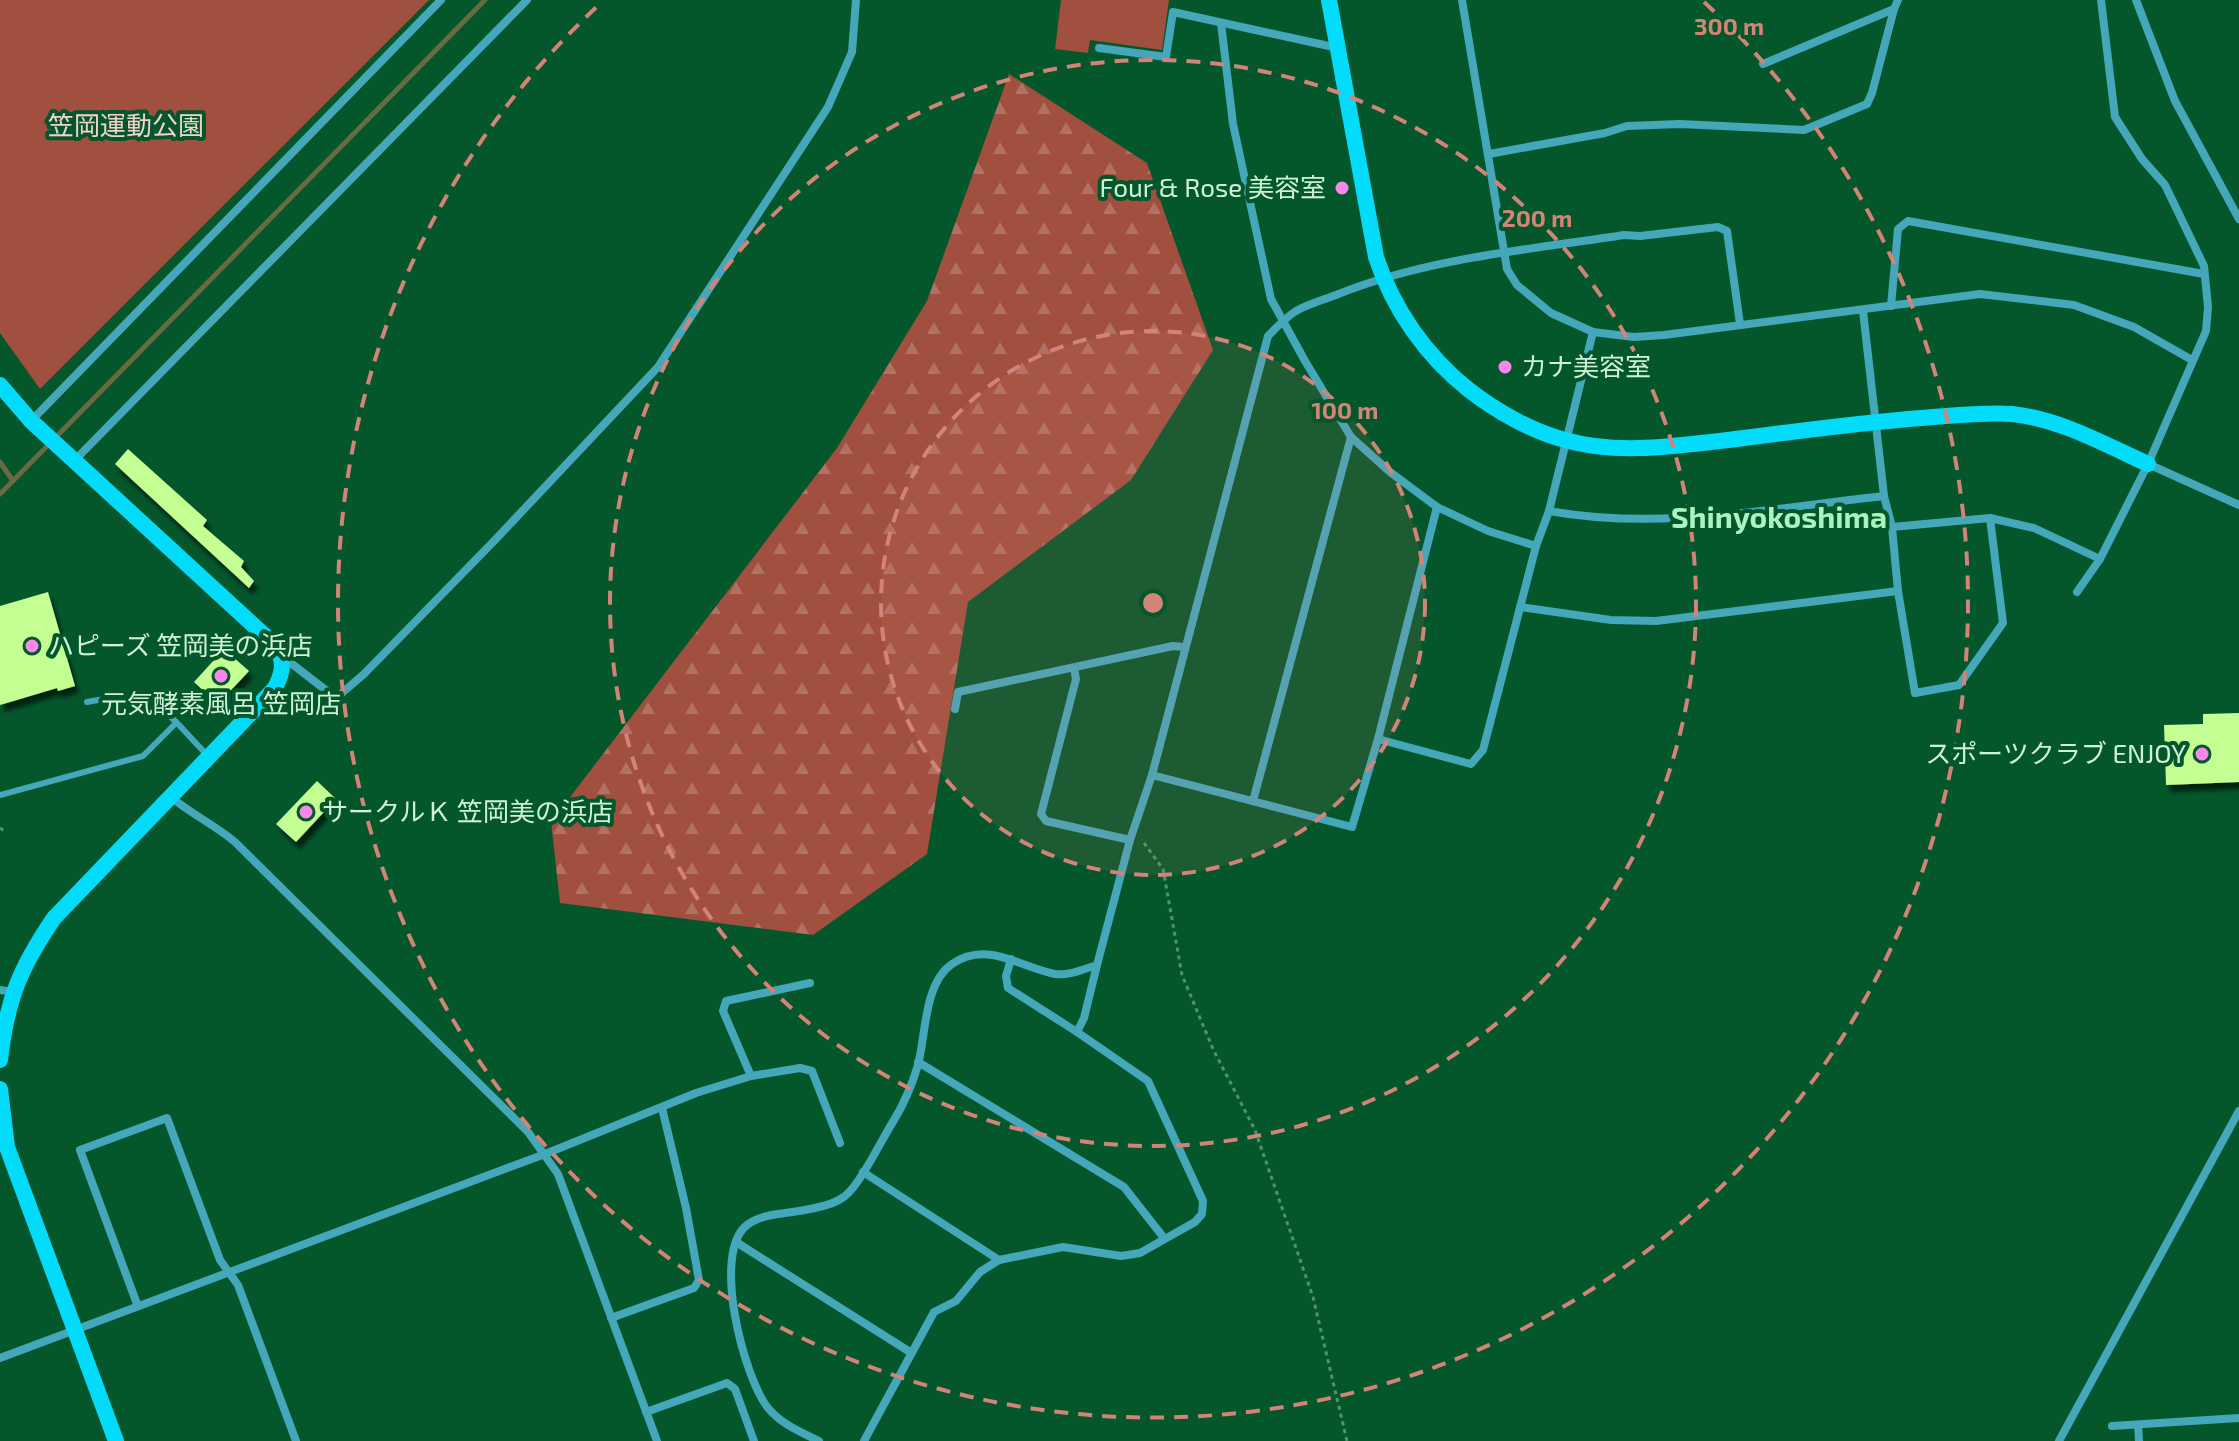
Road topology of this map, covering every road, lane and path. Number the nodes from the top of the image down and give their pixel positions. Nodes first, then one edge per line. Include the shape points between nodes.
1 (441, 0) edge
2 (527, 0) edge
3 (856, 0) edge
4 (1329, 0) edge
5 (1462, 0) edge
6 (2101, 0) edge
7 (2136, 0) edge
8 (1896, 5) edge
9 (1221, 23) junction
10 (1099, 48) dead end
11 (1338, 49) junction
12 (1763, 64) dead end
13 (1489, 154) junction
14 (2239, 219) edge
15 (1506, 252) junction
16 (2204, 274) junction
17 (1383, 278) junction
18 (1891, 306) junction
19 (1863, 311) junction
20 (1283, 320) junction
21 (1740, 324) junction
22 (1593, 332) junction
23 (2192, 360) junction
24 (0, 385) edge
25 (1876, 421) junction
26 (37, 427) junction
27 (1351, 437) junction
28 (1565, 440) junction
29 (68, 455) junction
30 (2148, 464) junction
31 (1884, 496) junction
32 (2239, 505) edge
33 (1437, 507) junction
34 (1549, 511) junction
35 (1990, 518) junction
36 (1892, 527) junction
37 (1536, 546) junction
38 (2100, 559) junction
39 (1898, 591) junction
40 (2077, 592) dead end
41 (1520, 607) junction
42 (1184, 647) junction
43 (282, 657) junction
44 (1074, 668) junction
45 (87, 702) dead end
46 (955, 709) dead end
47 (176, 723) junction
48 (1378, 739) junction
49 (208, 756) junction
50 (1152, 775) junction
51 (0, 795) edge
52 (170, 796) junction
53 (1253, 801) junction
54 (0, 828) edge
55 (6, 832) dead end
56 (1130, 840) junction
57 (1011, 959) junction
58 (1097, 965) junction
59 (810, 983) dead end
60 (7, 991) edge
61 (1077, 1032) junction
62 (0, 1060) edge
63 (918, 1062) junction
64 (751, 1076) junction
65 (0, 1089) edge
66 (662, 1108) junction
67 (2239, 1111) edge
68 (840, 1143) dead end
69 (545, 1154) junction
70 (863, 1172) junction
71 (1164, 1238) junction
72 (736, 1242) junction
73 (999, 1260) junction
74 (230, 1272) junction
75 (137, 1304) junction
76 (611, 1318) junction
77 (73, 1331) junction
78 (910, 1352) junction
79 (0, 1358) edge
80 (646, 1412) junction
81 (2239, 1418) edge
82 (2138, 1425) junction
83 (2112, 1426) dead end
84 (116, 1441) edge
85 (296, 1441) edge
86 (657, 1441) edge
87 (754, 1441) edge
88 (819, 1441) edge
89 (864, 1441) edge
90 (1347, 1441) edge
91 (2059, 1441) edge
92 (2139, 1441) edge

1 - 26 street
2 - 29 street
3 - 43 street via 852,52 828,107 658,367 336,698
4 - 11 street
5 - 13 street
6 - 16 street via 2115,117 2165,185
7 - 14 street via 2175,101
8 - 12 street
8 - 13 street via 1867,104 1804,130 1627,126
9 - 10 street via 1173,12 1166,57
9 - 11 street
9 - 20 street via 1233,124 1271,299
11 - 17 street
13 - 15 street
15 - 17 street
15 - 21 street via 1718,227 1727,231
15 - 22 street via 1507,269 1517,285 1551,313
16 - 18 street via 1908,221 1898,229
16 - 23 street via 2206,331
17 - 20 street
17 - 28 street via 1419,339 1449,374 1486,404
18 - 19 street
18 - 23 street via 1980,294 2074,305 2134,327
19 - 21 street
19 - 25 street
20 - 27 street
20 - 42 street via 1268,336
21 - 22 street via 1634,337
22 - 28 street
23 - 30 street
24 - 26 street
25 - 28 street via 1641,448
25 - 30 street via 2012,414 2058,423
25 - 31 street
26 - 29 street
27 - 33 street
27 - 53 street
28 - 34 street
29 - 43 street via 244,615
30 - 32 street
30 - 38 street
31 - 34 street via 1662,521 1592,519
31 - 36 street
33 - 37 street
33 - 48 street
34 - 37 street
35 - 36 street
35 - 38 street via 2034,528
35 - 39 street via 2003,623 1959,685 1915,693
36 - 39 street
37 - 41 street
38 - 40 street
39 - 41 street via 1656,621
41 - 48 street via 1483,750 1471,764
42 - 44 street
42 - 50 street
43 - 49 street via 283,672 275,688
44 - 46 street via 958,692
44 - 56 street via 1076,679 1041,814 1046,821
45 - 47 lane via 116,696 145,699
47 - 49 lane
47 - 51 lane via 143,756
48 - 53 street via 1352,827
49 - 52 street
50 - 53 street
50 - 56 street
52 - 60 street via 54,918
52 - 69 street via 235,842
54 - 55 path
56 - 58 street
56 - 90 path via 1145,844 1163,869 1182,975 1260,1144 1313,1297
57 - 58 street via 1056,974
57 - 61 street via 1008,988
57 - 63 street via 970,953 949,966 934,988
58 - 61 street
59 - 64 street via 726,1001 723,1011
60 - 62 street
61 - 71 street via 1148,1081 1203,1201 1195,1222
63 - 70 street via 908,1097
63 - 71 street via 1124,1187
64 - 66 street
64 - 68 street via 812,1071
65 - 77 street via 7,1147
66 - 69 street
66 - 76 street via 699,1280 694,1288
67 - 91 street
69 - 74 street
69 - 76 street via 558,1174
70 - 72 street via 845,1196 822,1207 766,1216 746,1226
70 - 73 street
71 - 73 street via 1140,1253 1121,1256 1063,1247
72 - 78 street
72 - 88 street via 731,1279 747,1362 766,1406
73 - 78 street via 980,1272 956,1301 934,1312
74 - 75 street
74 - 75 street via 220,1260 167,1118 80,1150
74 - 85 street
75 - 77 street
76 - 80 street
77 - 79 street
77 - 84 street
78 - 89 street
80 - 86 street
80 - 87 street via 727,1383 735,1389
81 - 82 street
82 - 83 street
82 - 92 street

